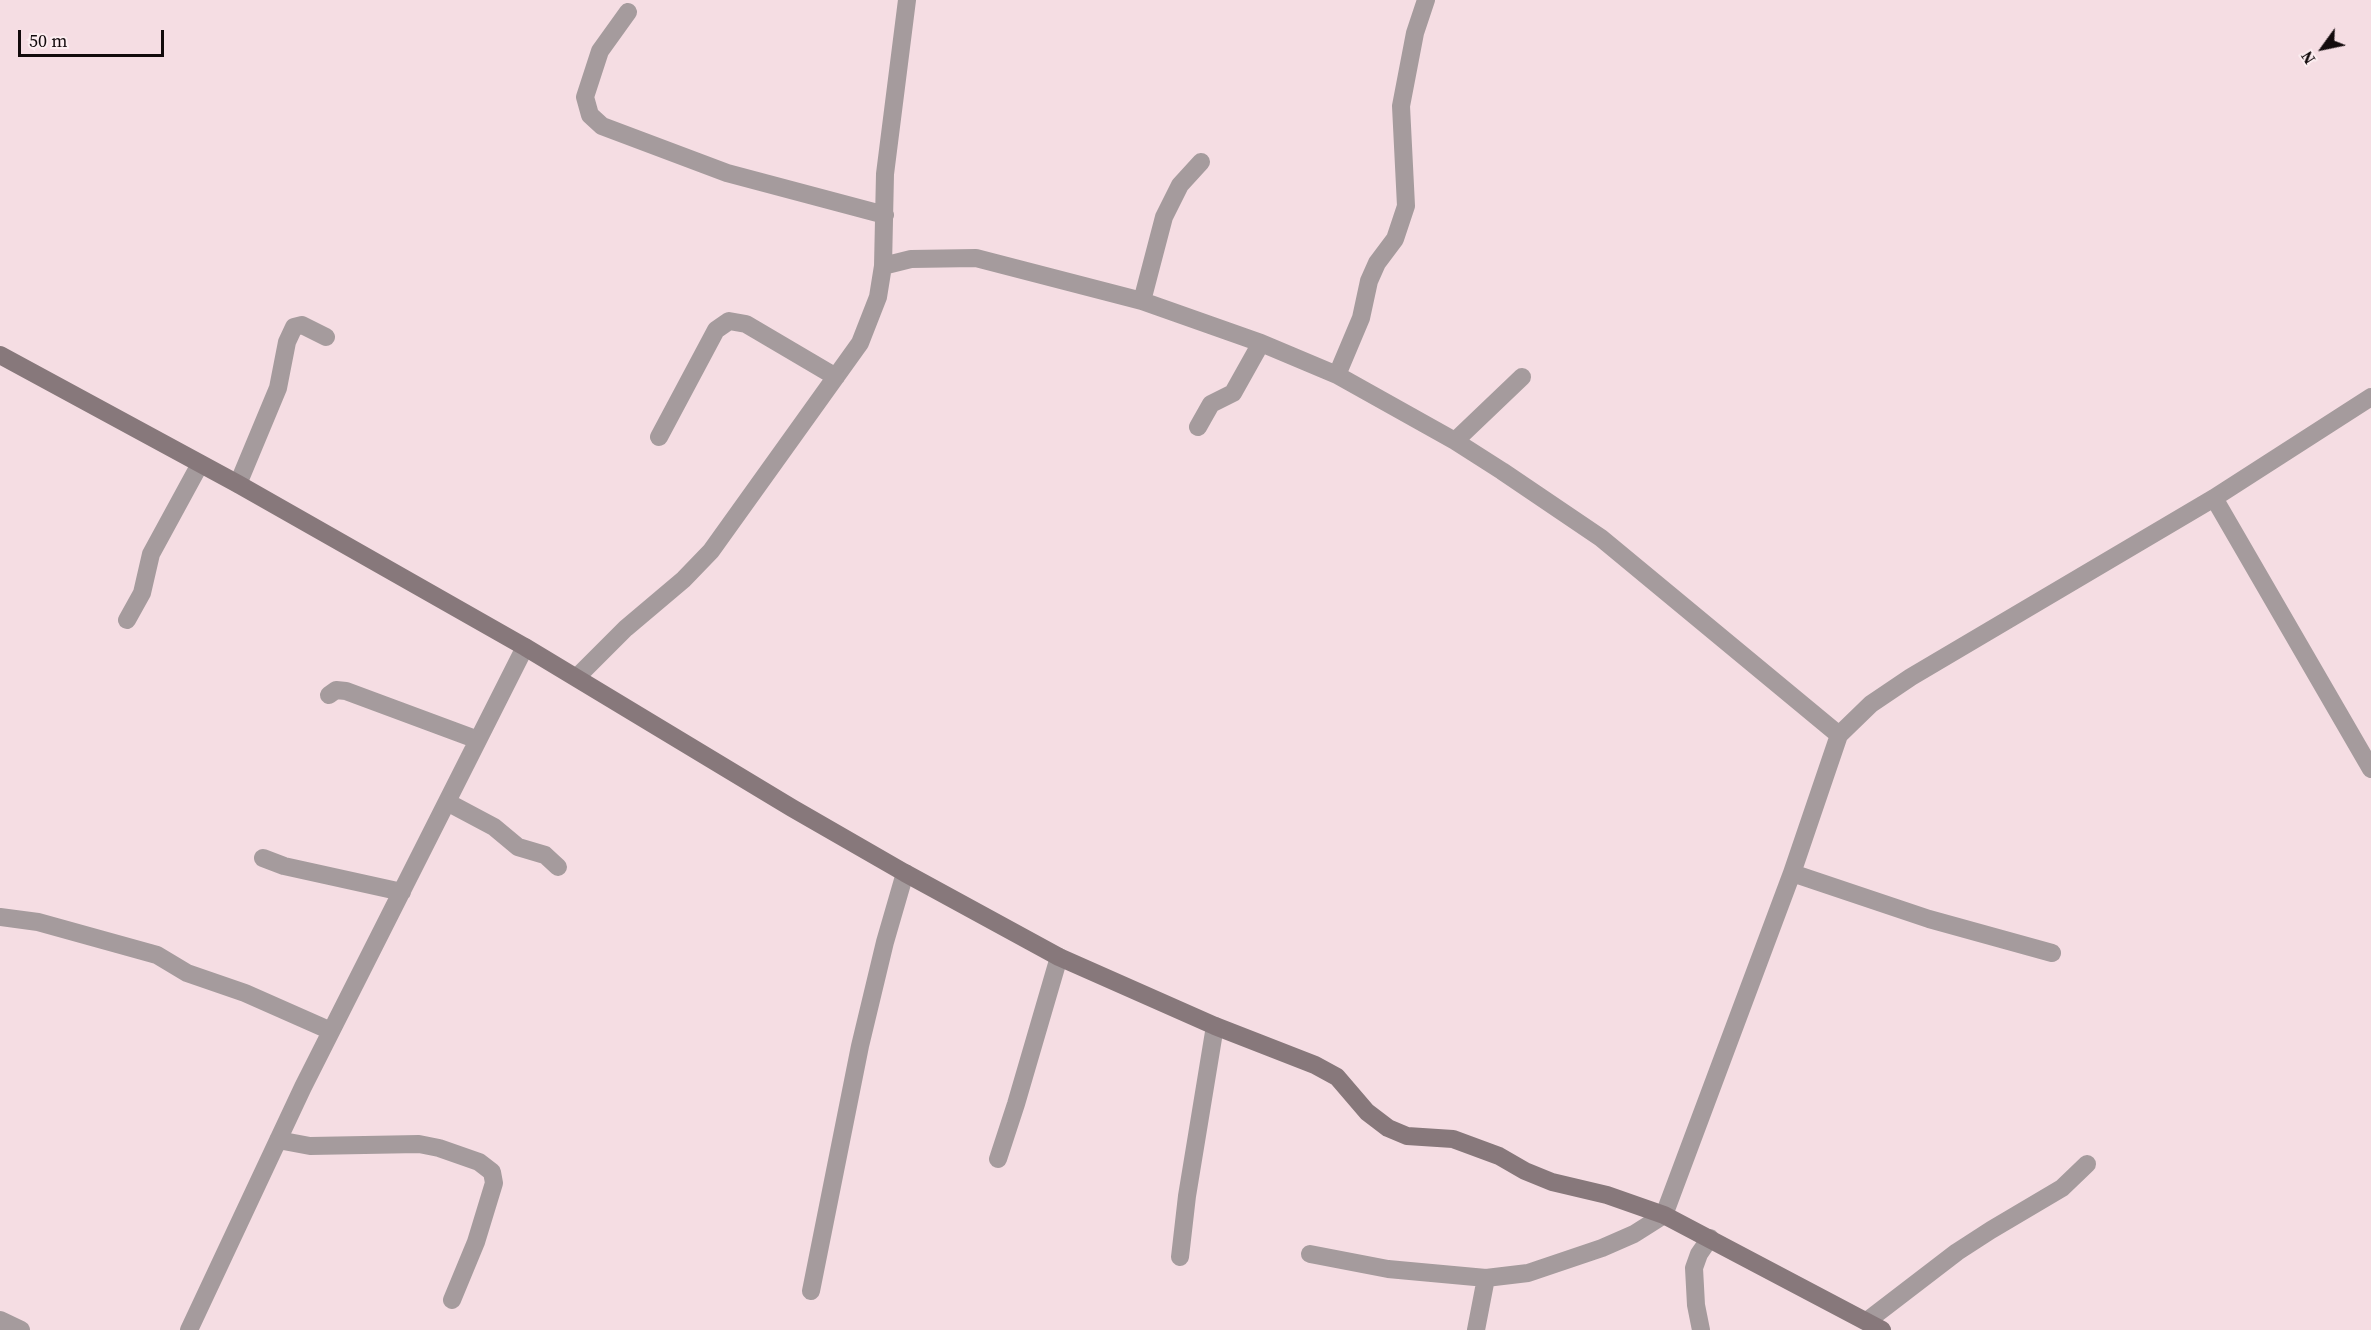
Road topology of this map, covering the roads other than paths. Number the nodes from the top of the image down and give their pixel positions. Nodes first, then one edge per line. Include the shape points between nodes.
1 (907, 0) edge
2 (1426, 0) edge
3 (628, 12) dead end
4 (1201, 162) dead end
5 (885, 215) junction
6 (883, 266) junction
7 (1142, 301) junction
8 (326, 337) dead end
9 (1262, 343) junction
10 (0, 355) edge
11 (1336, 375) junction
12 (836, 377) junction
13 (1522, 377) dead end
14 (2371, 397) edge
15 (1198, 427) dead end
16 (659, 437) dead end
17 (1455, 441) junction
18 (200, 464) junction
19 (238, 484) junction
20 (2214, 498) junction
21 (127, 620) dead end
22 (525, 647) junction
23 (577, 677) junction
24 (329, 695) dead end
25 (1839, 735) junction
26 (478, 740) junction
27 (2371, 769) edge
28 (447, 802) junction
29 (263, 858) dead end
30 (558, 867) dead end
31 (905, 873) junction
32 (1792, 873) junction
33 (402, 892) junction
34 (0, 917) edge
35 (2052, 953) dead end
36 (1059, 957) junction
37 (1215, 1026) junction
38 (331, 1032) junction
39 (278, 1140) junction
40 (998, 1159) dead end
41 (2087, 1164) dead end
42 (1664, 1215) junction
43 (1710, 1238) junction
44 (1310, 1254) dead end
45 (1180, 1257) dead end
46 (1486, 1278) junction
47 (811, 1291) dead end
48 (452, 1300) dead end
49 (0, 1320) edge
50 (1874, 1325) edge
51 (21, 1330) edge
52 (189, 1330) edge
53 (1476, 1330) edge
54 (1701, 1330) edge

1 - 5 street via 885,174
2 - 11 street via 1415,33 1401,106 1406,206 1395,239 1369,281 1361,318
3 - 5 street via 600,51 585,97 590,115 603,126 727,173
4 - 7 street via 1180,185 1164,217
5 - 6 street
6 - 7 street via 911,259 976,258
6 - 12 street via 878,297 860,343
7 - 9 street
8 - 19 street via 302,325 294,327 278,388
9 - 11 street
9 - 15 street via 1233,393 1211,404
10 - 18 street
11 - 17 street
12 - 16 street via 746,324 729,321 716,330
12 - 23 street via 711,551
13 - 17 street
14 - 20 street
17 - 25 street via 1601,538
18 - 19 street
18 - 21 street via 151,554 142,593
19 - 22 street
20 - 25 street via 1911,677 1871,704
20 - 27 street
22 - 23 street
22 - 26 street
23 - 31 street
24 - 26 street via 336,690 346,691
25 - 32 street
26 - 28 street
28 - 30 street via 494,827 518,847 545,855
28 - 33 street
29 - 33 street
31 - 36 street
31 - 47 street via 860,1046
32 - 35 street via 1929,919
32 - 42 street
33 - 38 street
34 - 38 street via 38,922 158,955 187,973 245,993
36 - 37 street
36 - 40 street
37 - 42 street via 1337,1077 1367,1112 1407,1136 1453,1138 1552,1182
37 - 45 street
38 - 39 street
39 - 48 street via 310,1146 419,1144 479,1162 492,1172 494,1184 476,1242
39 - 52 street
41 - 50 street via 2062,1188 1966,1247
42 - 43 street
42 - 46 street via 1602,1248 1528,1273
43 - 50 street
43 - 54 street via 1694,1268
44 - 46 street via 1388,1269
46 - 53 street
49 - 51 street

